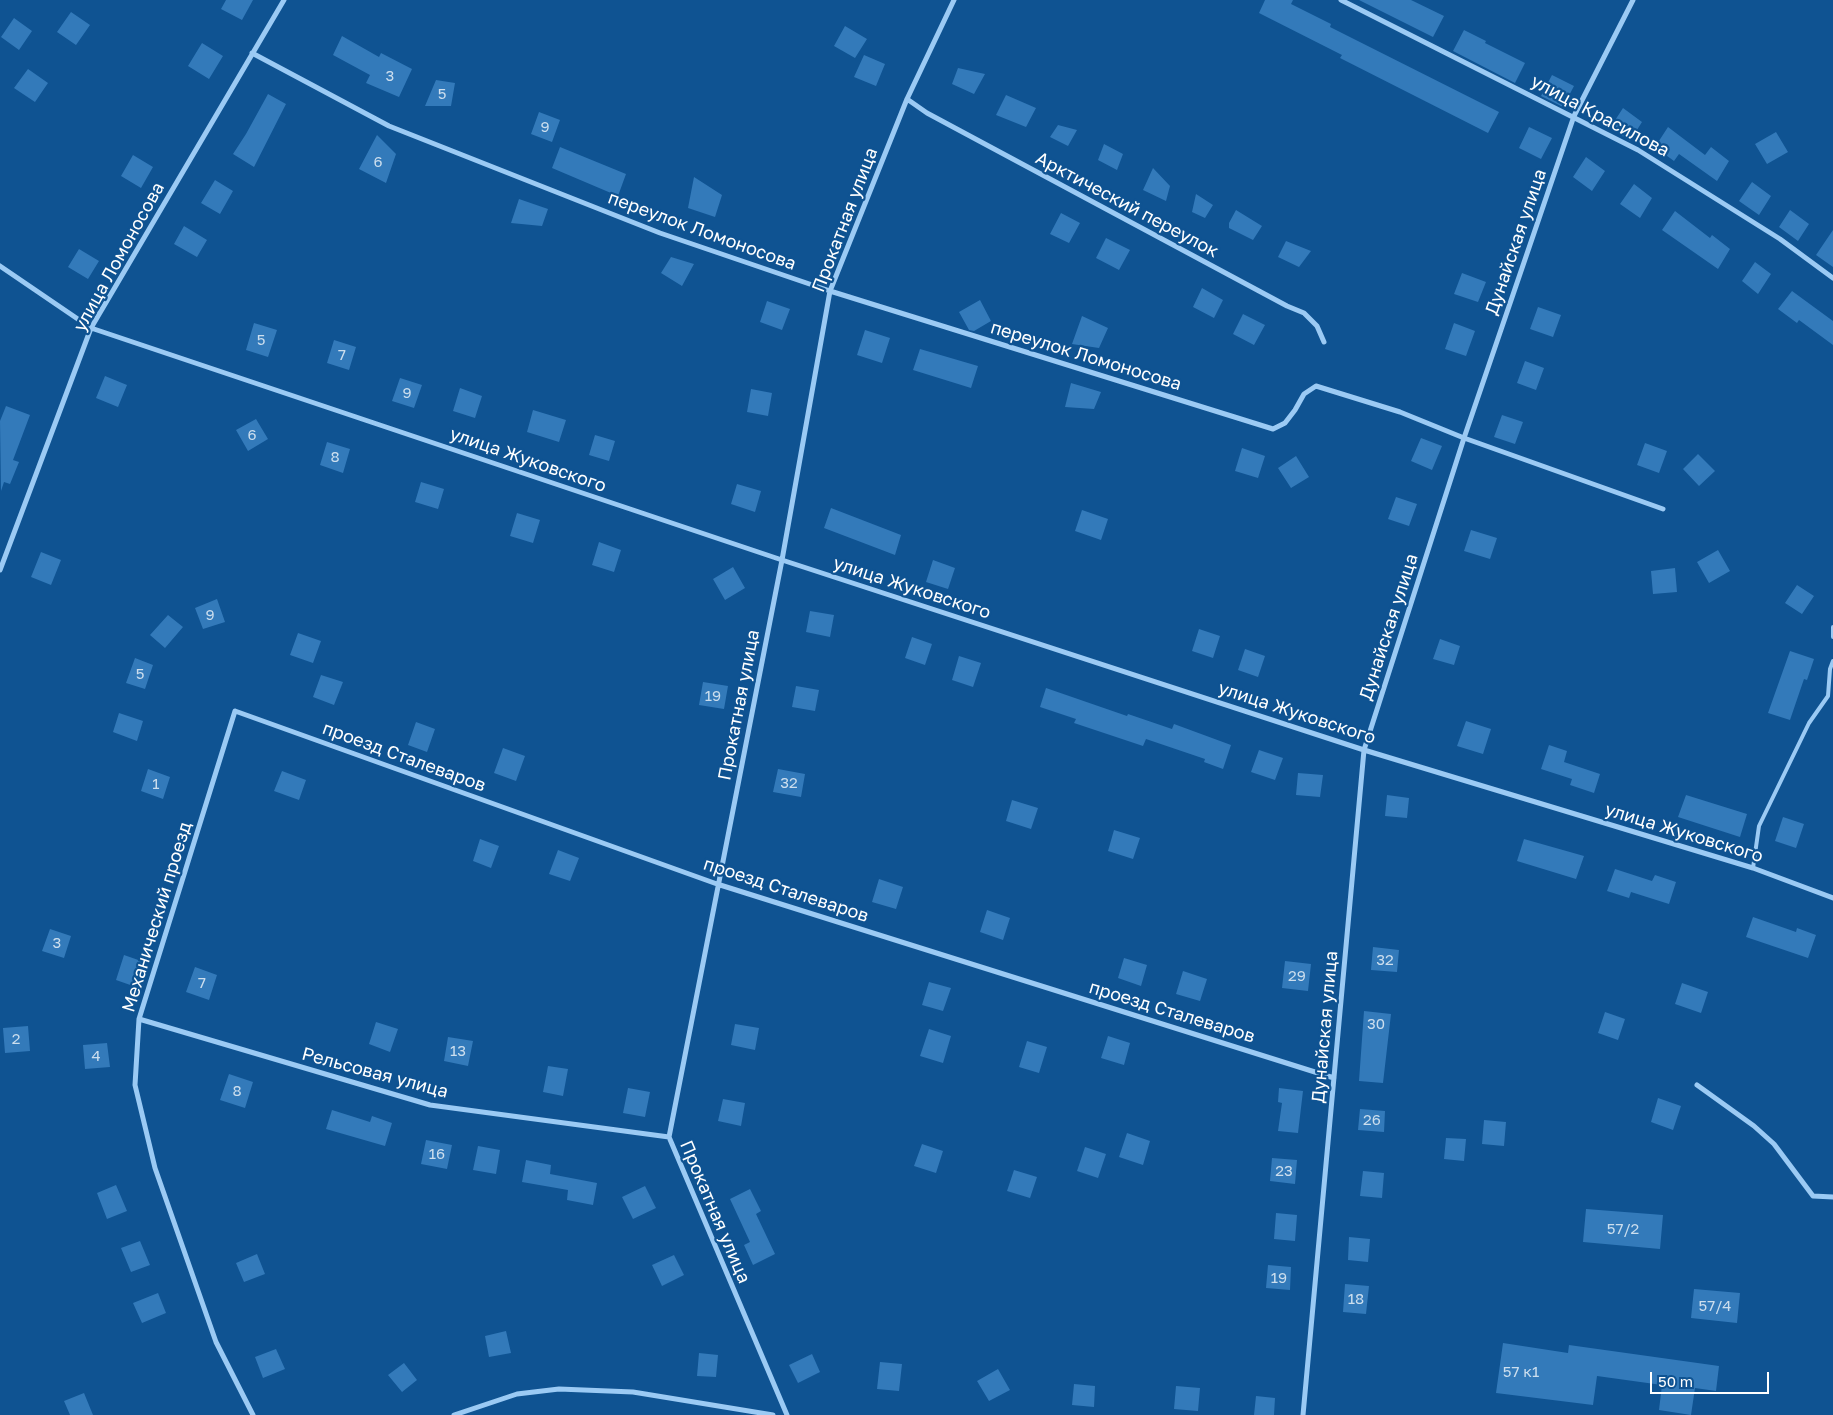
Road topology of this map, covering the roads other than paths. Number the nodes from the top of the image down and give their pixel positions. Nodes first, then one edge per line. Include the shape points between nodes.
1 (284, 0) edge
2 (954, 0) edge
3 (1341, 0) edge
4 (1633, 0) edge
5 (252, 53) junction
6 (908, 99) junction
7 (1574, 116) junction
8 (0, 266) edge
9 (1833, 278) edge
10 (830, 291) junction
11 (91, 328) junction
12 (1324, 342) dead end
13 (1464, 438) junction
14 (1663, 509) dead end
15 (782, 560) junction
16 (0, 570) edge
17 (1833, 628) edge
18 (1833, 637) edge
19 (1833, 661) edge
20 (235, 711) joint
21 (1364, 750) junction
22 (1753, 868) junction
23 (717, 884) junction
24 (1833, 898) edge
25 (139, 1019) junction
26 (1334, 1078) junction
27 (1697, 1085) dead end
28 (668, 1136) junction
29 (1833, 1197) edge
30 (253, 1415) edge
31 (454, 1415) edge
32 (773, 1415) edge
33 (787, 1415) edge
34 (1303, 1415) edge

1 - 5 street, улица Ломоносова
2 - 6 street, Прокатная улица
3 - 7 street, улица Красилова
4 - 7 street, Дунайская улица
5 - 10 street, переулок Ломоносова via 389,126 660,232
5 - 11 street, улица Ломоносова
6 - 10 street, Прокатная улица
6 - 12 street, Арктический переулок via 927,114 1304,313 1317,326
7 - 9 street, улица Красилова via 1638,150 1780,239
7 - 13 street, Дунайская улица
8 - 11 street, улица Жуковского
10 - 13 street, переулок Ломоносова via 1272,429 1285,423 1304,394 1316,386 1400,412
10 - 15 street, Прокатная улица
11 - 15 street, улица Жуковского
11 - 16 street, улица Ломоносова
13 - 14 street
13 - 21 street, Дунайская улица
15 - 21 street, улица Жуковского
15 - 23 street, Прокатная улица
17 - 18 lane
19 - 22 lane via 1828,696 1809,723 1759,826
20 - 23 street, проезд Сталеваров
20 - 25 street, Механический проезд
21 - 22 street, улица Жуковского
21 - 26 street, Дунайская улица
22 - 24 street, улица Жуковского
23 - 26 street, проезд Сталеваров
23 - 28 street, Прокатная улица
25 - 28 street, Рельсовая улица via 430,1105
25 - 30 street, Механический проезд via 135,1085 155,1168 216,1342
26 - 34 street, Дунайская улица
27 - 29 street via 1774,1144 1813,1196
28 - 33 street, Прокатная улица
31 - 32 street via 517,1394 559,1389 633,1392

